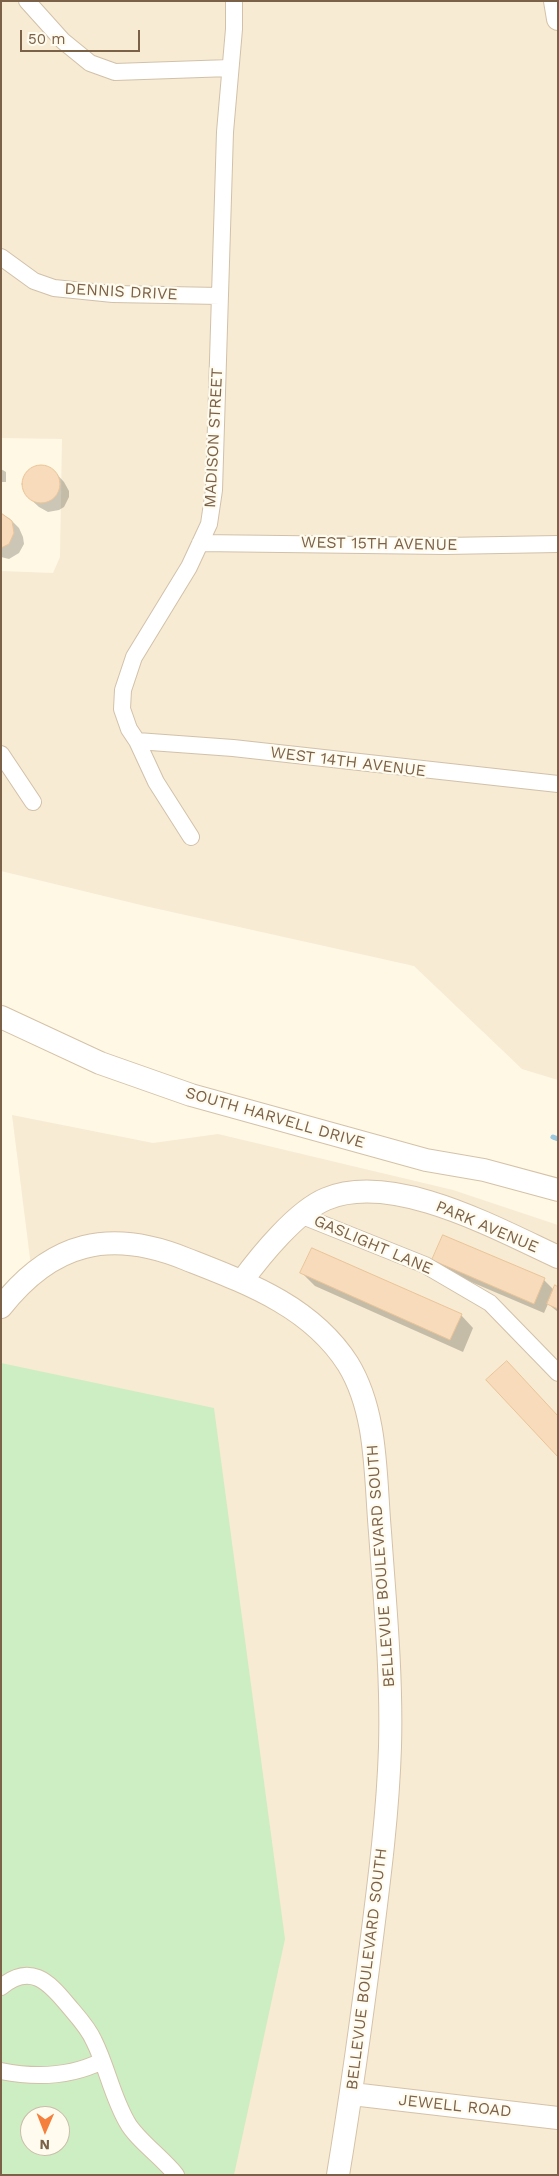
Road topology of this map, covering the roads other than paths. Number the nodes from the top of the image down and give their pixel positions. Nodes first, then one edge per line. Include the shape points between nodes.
1 (27, 1) edge
2 (234, 1) edge
3 (555, 1) edge
4 (558, 19) edge
5 (230, 68) junction
6 (1, 257) edge
7 (220, 296) junction
8 (200, 543) junction
9 (558, 544) edge
10 (137, 741) junction
11 (1, 754) edge
12 (558, 784) edge
13 (33, 802) dead end
14 (191, 836) dead end
15 (1, 1018) edge
16 (558, 1190) edge
17 (300, 1215) junction
18 (558, 1257) edge
19 (242, 1281) junction
20 (1, 1307) edge
21 (558, 1373) edge
22 (1, 1987) edge
23 (102, 2061) junction
24 (1, 2071) edge
25 (352, 2094) junction
26 (558, 2118) edge
27 (176, 2175) edge
28 (338, 2175) edge

1 - 5 street via 63,41 90,63 115,72
2 - 5 street, MADISON STREET
3 - 4 street
5 - 7 street, MADISON STREET
6 - 7 street, DENNIS DRIVE via 34,281 54,288 113,294
7 - 8 street, MADISON STREET via 214,490 209,524
8 - 9 street, WEST 15TH AVENUE
8 - 10 street, MADISON STREET via 189,567 134,657 123,690 122,709
10 - 12 street, WEST 14TH AVENUE via 233,748
10 - 14 street, MADISON STREET via 156,782
11 - 13 street
15 - 16 street, SOUTH HARVELL DRIVE via 100,1063 190,1095 426,1160 484,1170
17 - 18 street, PARK AVENUE via 324,1199 362,1191 381,1192 446,1208
17 - 19 street, PARK AVENUE
17 - 21 street, GASLIGHT LANE via 425,1265 490,1303
19 - 20 street, BELLEVUE BOULEVARD SOUTH via 167,1251 141,1244 107,1243 73,1250 48,1263 32,1274
19 - 25 street, BELLEVUE BOULEVARD SOUTH via 292,1307 332,1343 348,1365 362,1396 373,1451 389,1651 390,1748 381,1868
22 - 23 street via 20,1976 31,1976 55,1988 83,2022
23 - 24 street via 87,2069 50,2076
23 - 27 street via 128,2125
25 - 26 street, JEWELL ROAD
25 - 28 street, BELLEVUE BOULEVARD SOUTH

